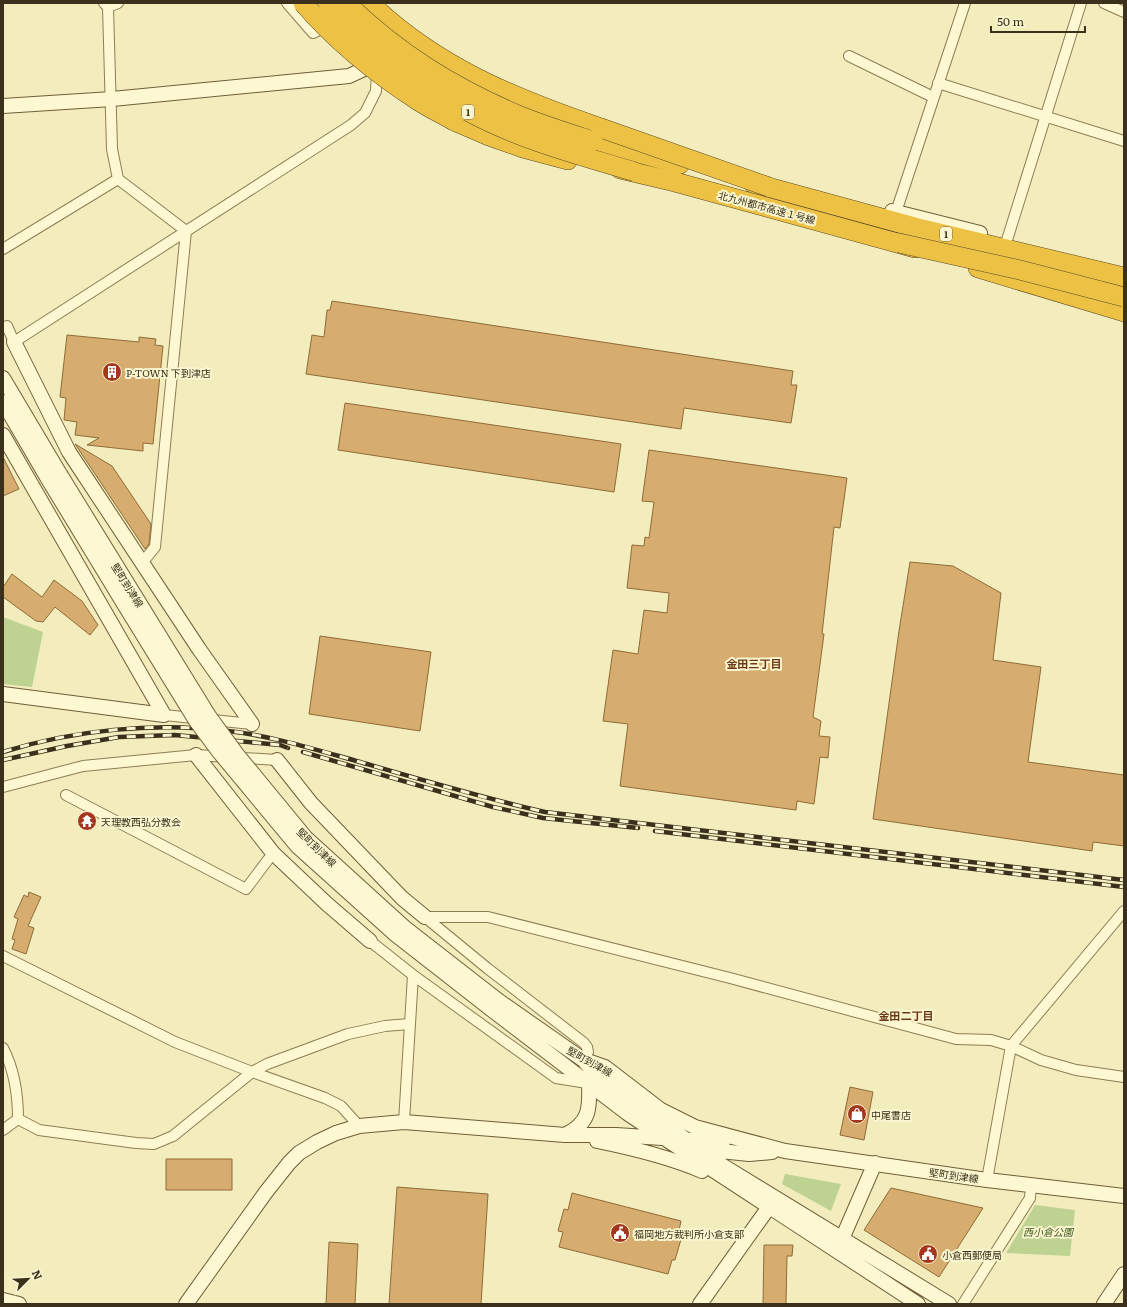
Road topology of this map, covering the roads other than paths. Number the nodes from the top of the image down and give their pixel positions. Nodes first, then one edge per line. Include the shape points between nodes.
1 (118, 3) edge
2 (287, 3) edge
3 (303, 3) edge
4 (317, 3) edge
5 (328, 3) edge
6 (346, 3) edge
7 (358, 3) edge
8 (370, 3) edge
9 (965, 3) edge
10 (1081, 3) edge
11 (1104, 3) edge
12 (106, 5) edge
13 (1124, 12) edge
14 (335, 23) junction
15 (404, 46) junction
16 (850, 56) dead end
17 (378, 63) junction
18 (938, 83) junction
19 (933, 97) junction
20 (112, 99) junction
21 (3, 106) edge
22 (1046, 117) junction
23 (1124, 141) edge
24 (635, 172) junction
25 (118, 179) junction
26 (769, 187) junction
27 (896, 212) junction
28 (918, 228) junction
29 (186, 231) junction
30 (1007, 240) junction
31 (899, 243) junction
32 (3, 249) edge
33 (1124, 267) edge
34 (1124, 277) edge
35 (1124, 290) edge
36 (1124, 297) edge
37 (1124, 305) edge
38 (1124, 312) edge
39 (4, 324) edge
40 (14, 342) junction
41 (3, 378) edge
42 (3, 402) edge
43 (3, 435) edge
44 (54, 476) junction
45 (142, 563) junction
46 (3, 694) edge
47 (164, 715) junction
48 (252, 724) joint
49 (196, 755) junction
50 (277, 760) joint
51 (3, 787) edge
52 (66, 795) dead end
53 (273, 853) junction
54 (1124, 911) edge
55 (425, 916) junction
56 (370, 941) joint
57 (3, 956) edge
58 (413, 975) junction
59 (496, 1006) junction
60 (409, 1024) junction
61 (1011, 1046) junction
62 (3, 1048) edge
63 (582, 1059) junction
64 (252, 1072) junction
65 (1124, 1077) edge
66 (589, 1084) junction
67 (18, 1119) junction
68 (657, 1119) junction
69 (404, 1122) junction
70 (359, 1126) junction
71 (3, 1130) edge
72 (565, 1135) junction
73 (658, 1142) junction
74 (748, 1143) junction
75 (612, 1144) junction
76 (682, 1144) junction
77 (700, 1149) junction
78 (785, 1151) junction
79 (723, 1158) junction
80 (875, 1164) junction
81 (987, 1180) junction
82 (1031, 1185) junction
83 (736, 1186) junction
84 (1124, 1196) edge
85 (769, 1207) junction
86 (842, 1239) junction
87 (1124, 1274) edge
88 (3, 1300) edge
89 (946, 1303) edge
90 (19, 1304) edge
91 (186, 1304) edge
92 (700, 1304) edge
93 (918, 1304) edge
94 (963, 1304) edge
95 (1104, 1304) edge

1 - 12 street
2 - 14 street via 313,33
3 - 24 highway, bridge via 334,36 377,72 418,101 454,121 523,148 577,162
4 - 14 street
5 - 24 highway, 1, bridge via 388,59 464,110 536,141
6 - 26 highway, 1, bridge via 425,67 519,116 593,141
7 - 15 street
8 - 26 highway, bridge via 409,37 442,59 512,95
9 - 18 street
10 - 22 street
11 - 13 street
12 - 20 street
14 - 17 street
15 - 17 street
15 - 27 street via 490,96 579,128
16 - 19 street
17 - 20 street via 349,76
17 - 29 street via 376,91 365,113 351,125
17 - 37 street via 485,116 598,155 943,249
18 - 19 street
18 - 22 street
19 - 27 street
20 - 21 street
20 - 25 street via 112,149
22 - 23 street
22 - 30 street
24 - 31 highway, 北九州都市高速１号線 / 1
25 - 29 street
25 - 32 street
26 - 28 highway, 北九州都市高速１号線 / 1
27 - 30 street
28 - 34 highway, 北九州都市高速１号線 / 1
28 - 35 highway, 北九州都市高速１号線 / 1
29 - 40 street
29 - 45 street via 155,547
30 - 33 street
31 - 36 highway, 北九州都市高速１号線 / 1, bridge
31 - 38 highway, 北九州都市高速１号線 / 1, bridge
39 - 40 street
40 - 45 street via 69,452
41 - 44 street, 堅町到津線
42 - 44 street, 堅町到津線
43 - 47 street
44 - 59 street, 堅町到津線, bridge via 196,721 292,840 396,936
45 - 48 street
46 - 47 street
47 - 48 street
49 - 50 street
49 - 51 street via 83,766
49 - 53 street
50 - 55 street via 311,803 402,898
52 - 53 street via 246,889
53 - 56 street
54 - 61 street
55 - 61 street via 488,917 730,978 956,1039 991,1040
55 - 63 street via 584,1043 588,1052
56 - 58 street
57 - 64 street via 175,1042
58 - 60 street
58 - 66 street via 556,1078
59 - 63 street, 堅町到津線
59 - 66 street, 堅町到津線
60 - 64 street via 348,1034
60 - 69 street
61 - 65 street via 1041,1060 1076,1070
61 - 81 street
62 - 67 street via 10,1061 18,1104
63 - 68 street via 595,1073
63 - 74 street, 堅町到津線 via 605,1067 661,1110 679,1120
64 - 67 street via 173,1136 154,1144 39,1130
64 - 70 street via 341,1106
66 - 72 street via 587,1115 578,1128
66 - 73 street, 堅町到津線 via 627,1113
67 - 71 street
68 - 73 street via 663,1129
68 - 76 street
69 - 70 street
69 - 72 street
70 - 91 street via 317,1142 289,1163
72 - 73 street via 616,1135
72 - 75 street
73 - 75 street
73 - 76 street
73 - 77 street, 堅町到津線
74 - 76 street
74 - 78 street, 堅町到津線
74 - 79 street via 736,1144
75 - 83 street via 687,1165
76 - 77 street
76 - 83 street
77 - 79 street, 堅町到津線
78 - 79 street, 堅町到津線
78 - 80 street, 堅町到津線
79 - 83 street via 729,1179
79 - 86 street
80 - 81 street, 堅町到津線
80 - 86 street
81 - 82 street, 堅町到津線
82 - 84 street, 堅町到津線
82 - 94 street via 1030,1198
83 - 85 street
85 - 92 street
85 - 93 street
86 - 89 street
87 - 95 street
88 - 90 street

